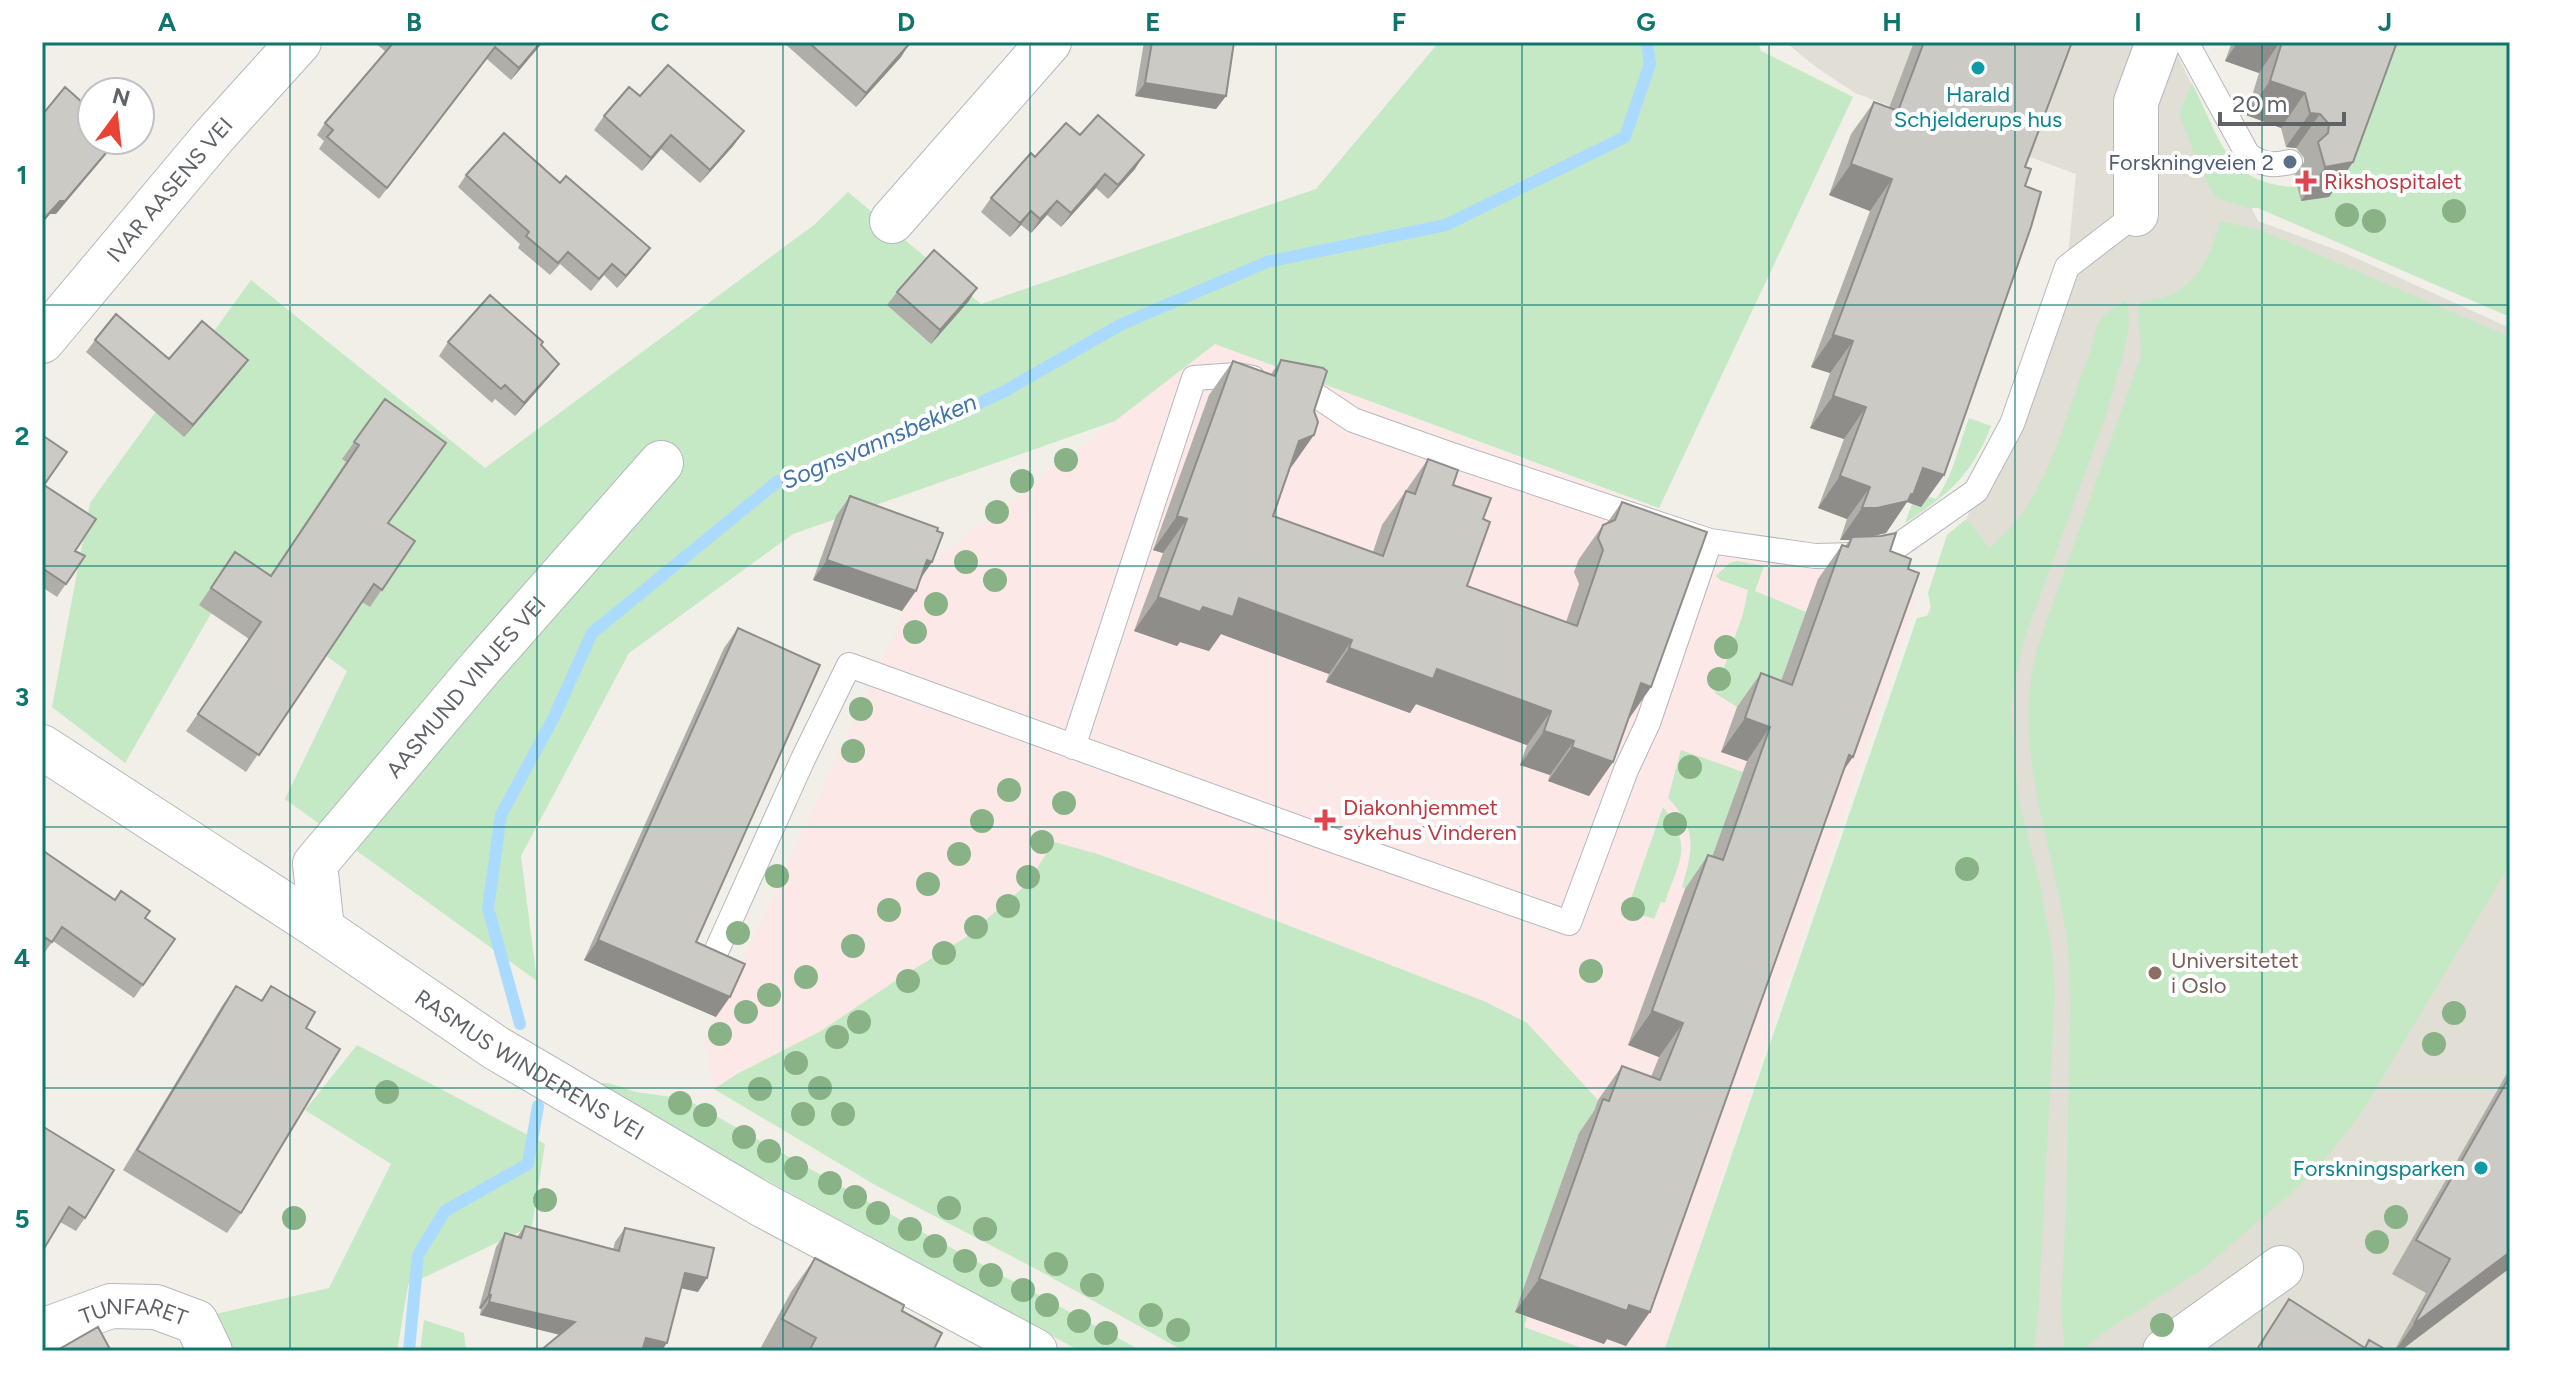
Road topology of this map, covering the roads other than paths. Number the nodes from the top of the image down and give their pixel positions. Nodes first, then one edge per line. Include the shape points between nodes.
1 (299, 42) edge
2 (1049, 42) edge
3 (2158, 42) edge
4 (2186, 42) edge
5 (2290, 162) dead end
6 (2136, 214) joint
7 (892, 221) dead end
8 (42, 341) edge
9 (661, 463) dead end
10 (1710, 541) junction
11 (42, 747) edge
12 (1073, 747) junction
13 (322, 929) junction
14 (715, 954) edge
15 (2281, 1268) dead end
16 (42, 1331) edge
17 (210, 1351) edge
18 (1035, 1351) edge
19 (2165, 1351) edge

1 - 8 street, IVAR AASENS VEI
2 - 7 street
3 - 6 street via 2136,102
4 - 5 lane via 2248,155 2261,164
6 - 10 lane via 2067,267 2012,424 1976,491 1899,545 1857,555 1815,556
9 - 13 street, AASMUND VINJES VEI via 315,864
10 - 12 lane via 1648,723 1569,923
10 - 12 lane via 1353,420 1305,388 1237,375 1194,378
11 - 13 street, RASMUS WINDERENS VEI
12 - 14 lane via 849,665
13 - 18 street, RASMUS WINDERENS VEI via 539,1074 761,1204
15 - 19 street
16 - 17 street, TUNFARET via 111,1306 156,1307 196,1322

